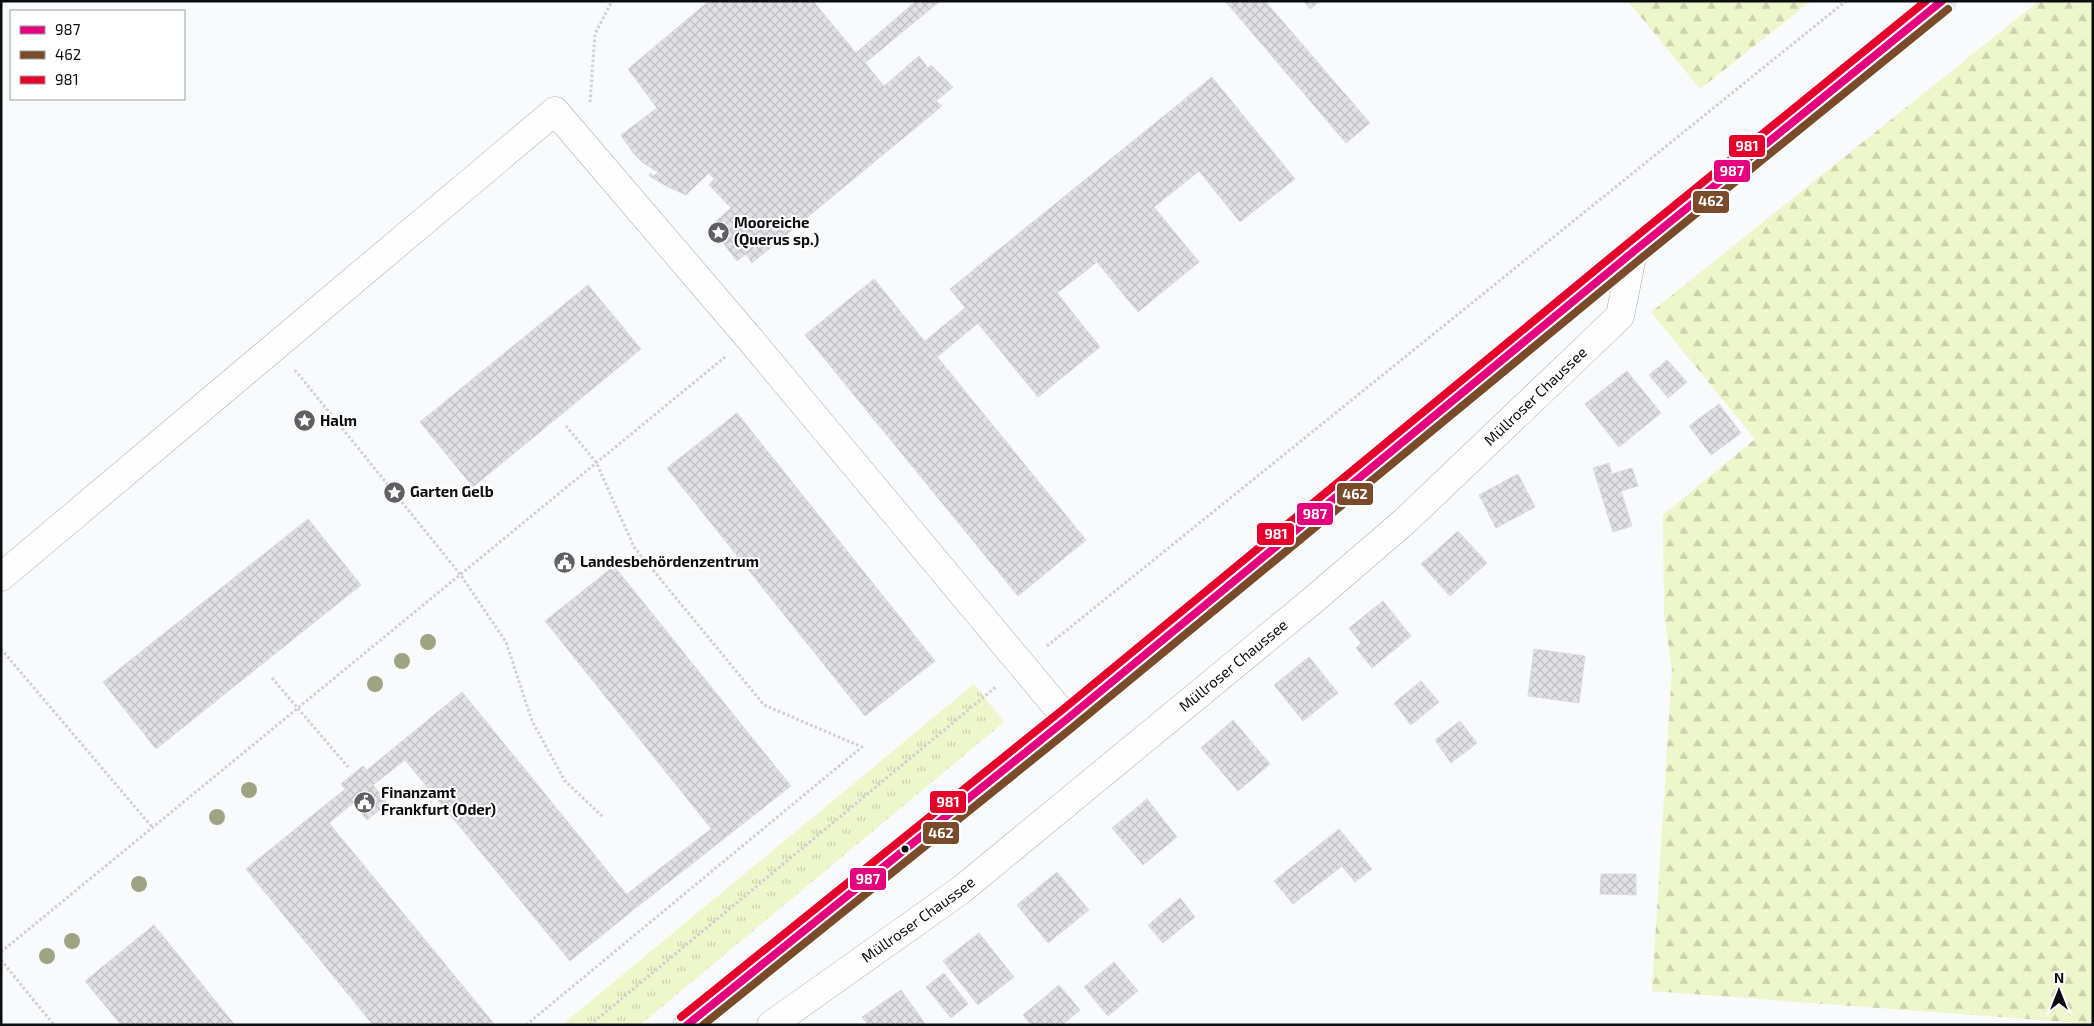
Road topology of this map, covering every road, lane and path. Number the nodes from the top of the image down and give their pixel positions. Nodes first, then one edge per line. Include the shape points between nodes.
1 (612, 1) edge
2 (1846, 1) edge
3 (1942, 1) edge
4 (586, 148) junction
5 (1633, 252) junction
6 (749, 338) junction
7 (276, 346) junction
8 (566, 426) dead end
9 (596, 462) junction
10 (460, 574) junction
11 (1, 577) edge
12 (1, 649) edge
13 (1022, 665) junction
14 (272, 678) dead end
15 (297, 708) junction
16 (1067, 719) junction
17 (348, 767) dead end
18 (602, 816) dead end
19 (152, 827) junction
20 (1, 952) edge
21 (1, 960) edge
22 (54, 1025) edge
23 (526, 1025) edge
24 (590, 1025) edge
25 (686, 1025) edge
26 (771, 1025) edge

1 - 4 path via 595,34
2 - 13 path
3 - 5 main road
4 - 6 lane
4 - 7 lane via 555,111
5 - 16 main road
5 - 26 lane, Müllroser Chaussee via 1620,316 1405,521 962,890
6 - 9 path
6 - 13 lane
7 - 10 path
7 - 11 lane
8 - 9 path
9 - 10 path
9 - 23 path via 634,547 764,705 862,747
10 - 15 path
10 - 18 path via 506,642 532,721 565,781
12 - 19 path
13 - 16 lane
13 - 24 path
14 - 15 path
15 - 17 path
15 - 19 path
16 - 25 main road
19 - 20 path
21 - 22 path

